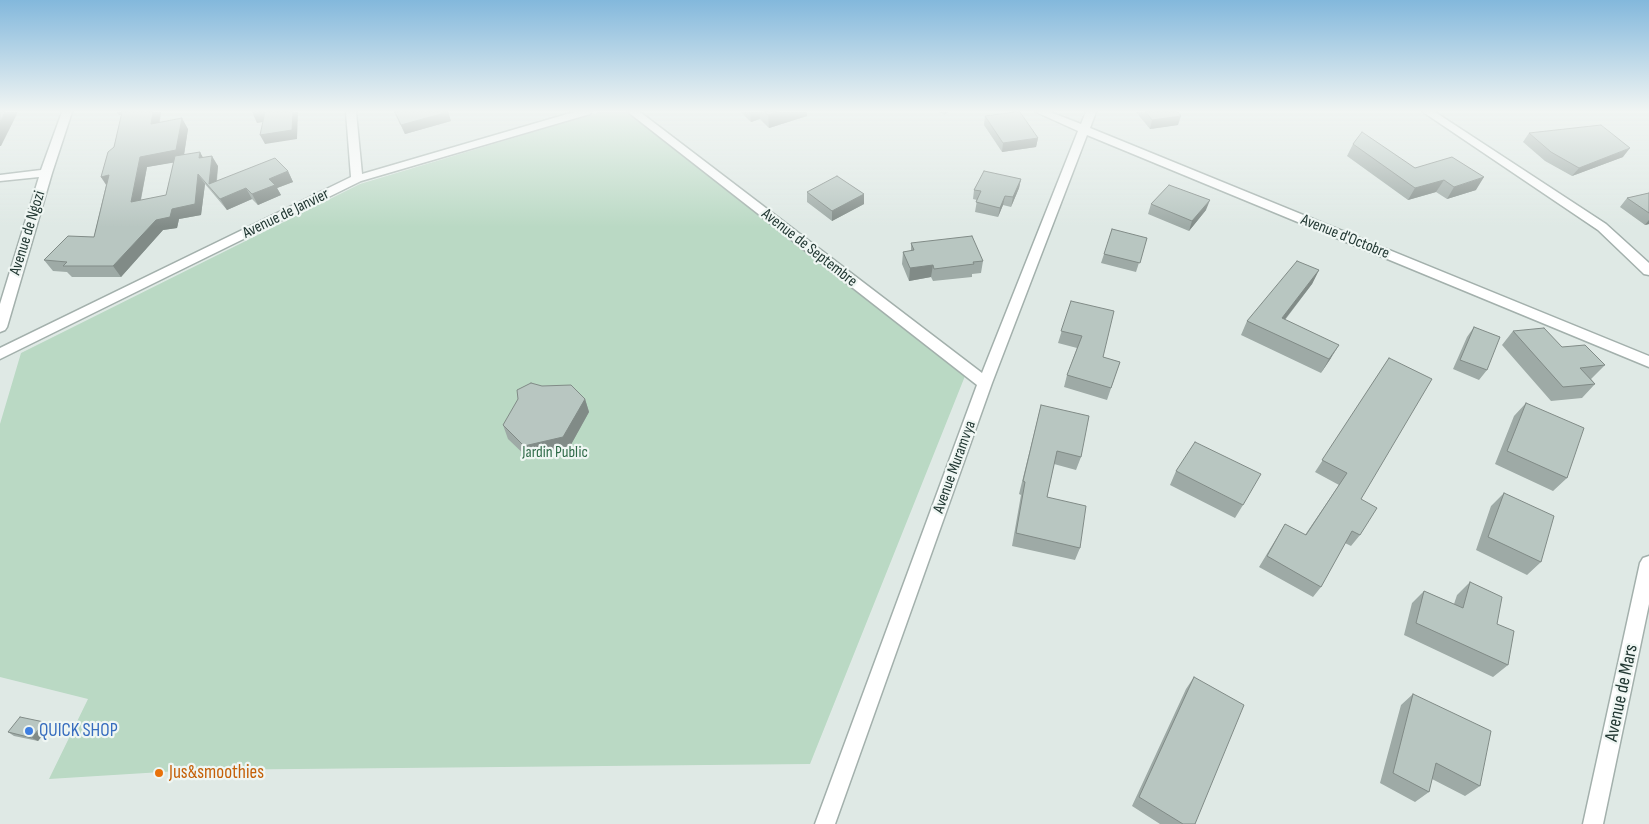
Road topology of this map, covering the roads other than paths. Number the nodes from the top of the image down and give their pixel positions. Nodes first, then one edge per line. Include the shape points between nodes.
1 (54, 150) edge
2 (354, 150) edge
3 (455, 150) edge
4 (683, 150) edge
5 (1076, 150) edge
6 (1134, 150) edge
7 (1486, 150) edge
8 (46, 173) junction
9 (0, 178) edge
10 (357, 179) junction
11 (1649, 271) edge
12 (0, 326) edge
13 (0, 354) edge
14 (1649, 362) edge
15 (985, 383) junction
16 (1649, 562) edge
17 (826, 824) edge
18 (1593, 824) edge

1 - 8 street, Avenue de Ngozi
2 - 10 street
3 - 10 street, Avenue de Janvier
4 - 15 street, Avenue de Septembre
5 - 15 street, Avenue Muramvya
6 - 14 street, Avenue d'Octobre
7 - 11 street via 1602,227
8 - 9 street
8 - 12 street, Avenue de Ngozi
10 - 13 street, Avenue de Janvier
15 - 17 street, Avenue Muramvya
16 - 18 street, Avenue de Mars

